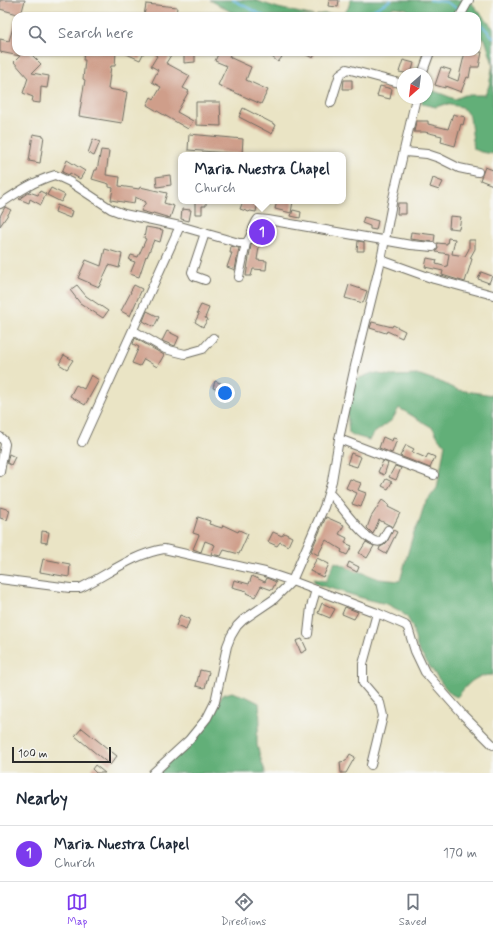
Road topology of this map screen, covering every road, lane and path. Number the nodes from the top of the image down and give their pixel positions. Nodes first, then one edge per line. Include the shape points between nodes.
1 (429, 56) edge
2 (424, 68) edge
3 (397, 82) edge
4 (331, 103) dead end
5 (415, 104) edge
6 (405, 152) junction
7 (478, 172) dead end
8 (0, 204) edge
9 (180, 226) junction
10 (205, 233) junction
11 (384, 240) junction
12 (246, 243) junction
13 (433, 247) dead end
14 (381, 260) junction
15 (239, 277) dead end
16 (205, 280) dead end
17 (493, 295) edge
18 (134, 330) junction
19 (213, 338) dead end
20 (0, 437) edge
21 (339, 438) junction
22 (82, 442) dead end
23 (0, 472) edge
24 (434, 475) dead end
25 (328, 493) junction
26 (388, 530) dead end
27 (0, 579) edge
28 (292, 581) junction
29 (316, 590) junction
30 (377, 613) junction
31 (308, 634) dead end
32 (493, 745) edge
33 (371, 765) dead end
34 (153, 773) edge

1 - 2 street
3 - 4 street via 347,68 340,74
5 - 6 street
6 - 7 street via 427,154 459,168
6 - 11 street
8 - 9 street via 26,186 55,175 77,186 111,209
9 - 10 street
9 - 18 street
10 - 12 street
10 - 16 street via 192,272 194,276
11 - 12 street via 258,219
11 - 13 street
11 - 14 street
12 - 15 street
14 - 17 street via 434,279
14 - 21 street
18 - 19 street via 166,349 185,354 203,349
18 - 22 street
20 - 23 street via 5,444
21 - 24 street
21 - 25 street
25 - 26 street via 336,499 363,533 375,541 382,541
25 - 28 street via 315,531
27 - 28 street via 80,588 134,559 164,549 265,572
28 - 29 street
28 - 34 street via 274,599 237,626 227,646 215,702 207,718 189,740
29 - 30 street
29 - 31 street
30 - 32 street via 408,628 425,672
30 - 33 street via 363,664 363,682 380,703 382,716

